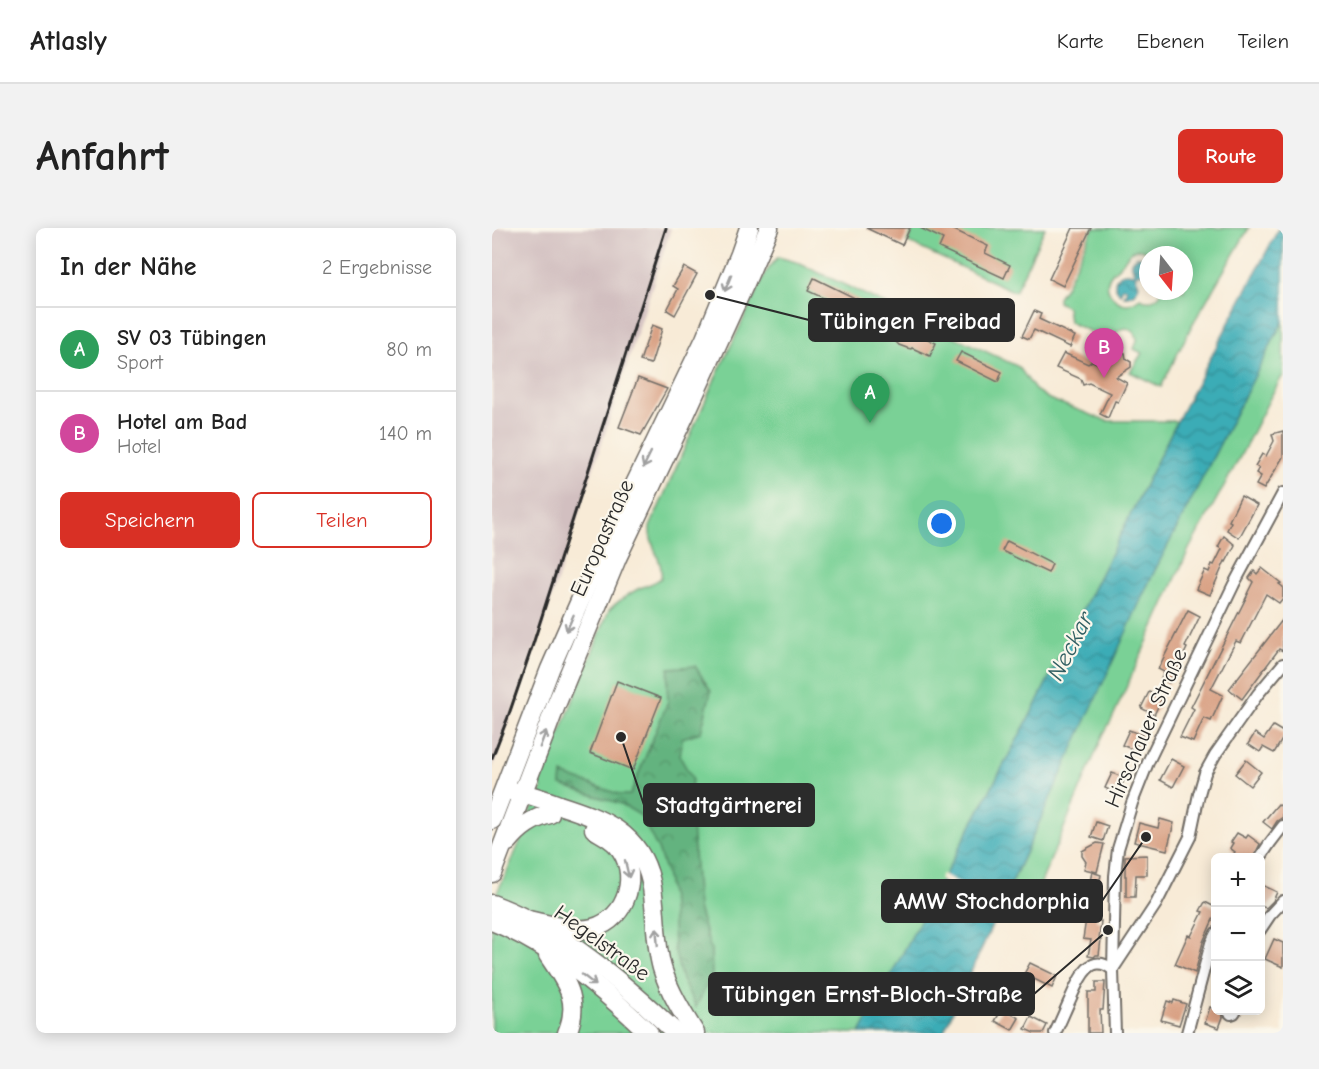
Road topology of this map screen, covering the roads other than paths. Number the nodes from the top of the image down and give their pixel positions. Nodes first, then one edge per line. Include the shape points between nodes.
1 (749, 228) edge
2 (769, 228) edge
3 (1283, 493) edge
4 (1283, 664) edge
5 (503, 791) junction
6 (520, 799) junction
7 (550, 814) junction
8 (492, 820) edge
9 (1283, 826) edge
10 (501, 850) junction
11 (1263, 853) edge
12 (492, 873) edge
13 (1283, 901) edge
14 (494, 913) edge
15 (528, 920) junction
16 (1265, 922) edge
17 (542, 946) junction
18 (1211, 950) edge
19 (1113, 970) junction
20 (675, 1032) edge
21 (567, 1033) edge
22 (649, 1033) edge
23 (695, 1033) edge
24 (1055, 1033) edge
25 (1115, 1033) edge
26 (1187, 1033) edge

1 -> 5 main road, Europastraße via 701,347 550,669
6 -> 2 main road, Europastraße via 617,558
3 - 19 street, Hirschauer Straße via 1234,584 1132,803 1118,849
4 - 19 street via 1205,773 1190,837 1156,904
5 - 6 main road via 512,801
5 - 8 main road, Europastraße
6 - 7 main road
6 - 10 main road, Europastraße
23 -> 6 main road via 662,970 651,886 638,850 600,819
7 - 10 main road via 524,825
7 -> 15 main road via 595,830 618,846 630,883 615,915 593,928
9 - 11 street
10 - 12 main road, Europastraße
13 - 16 street
14 - 15 main road, Hegelstraße
14 - 17 main road, Hegelstraße
15 - 20 main road, Hegelstraße via 609,974
17 - 21 main road via 561,973 573,1001
17 -> 22 main road, Hegelstraße via 592,982
18 - 26 street
19 - 24 street via 1108,965 1088,967 1080,976
19 - 25 street, Hirschauer Straße

